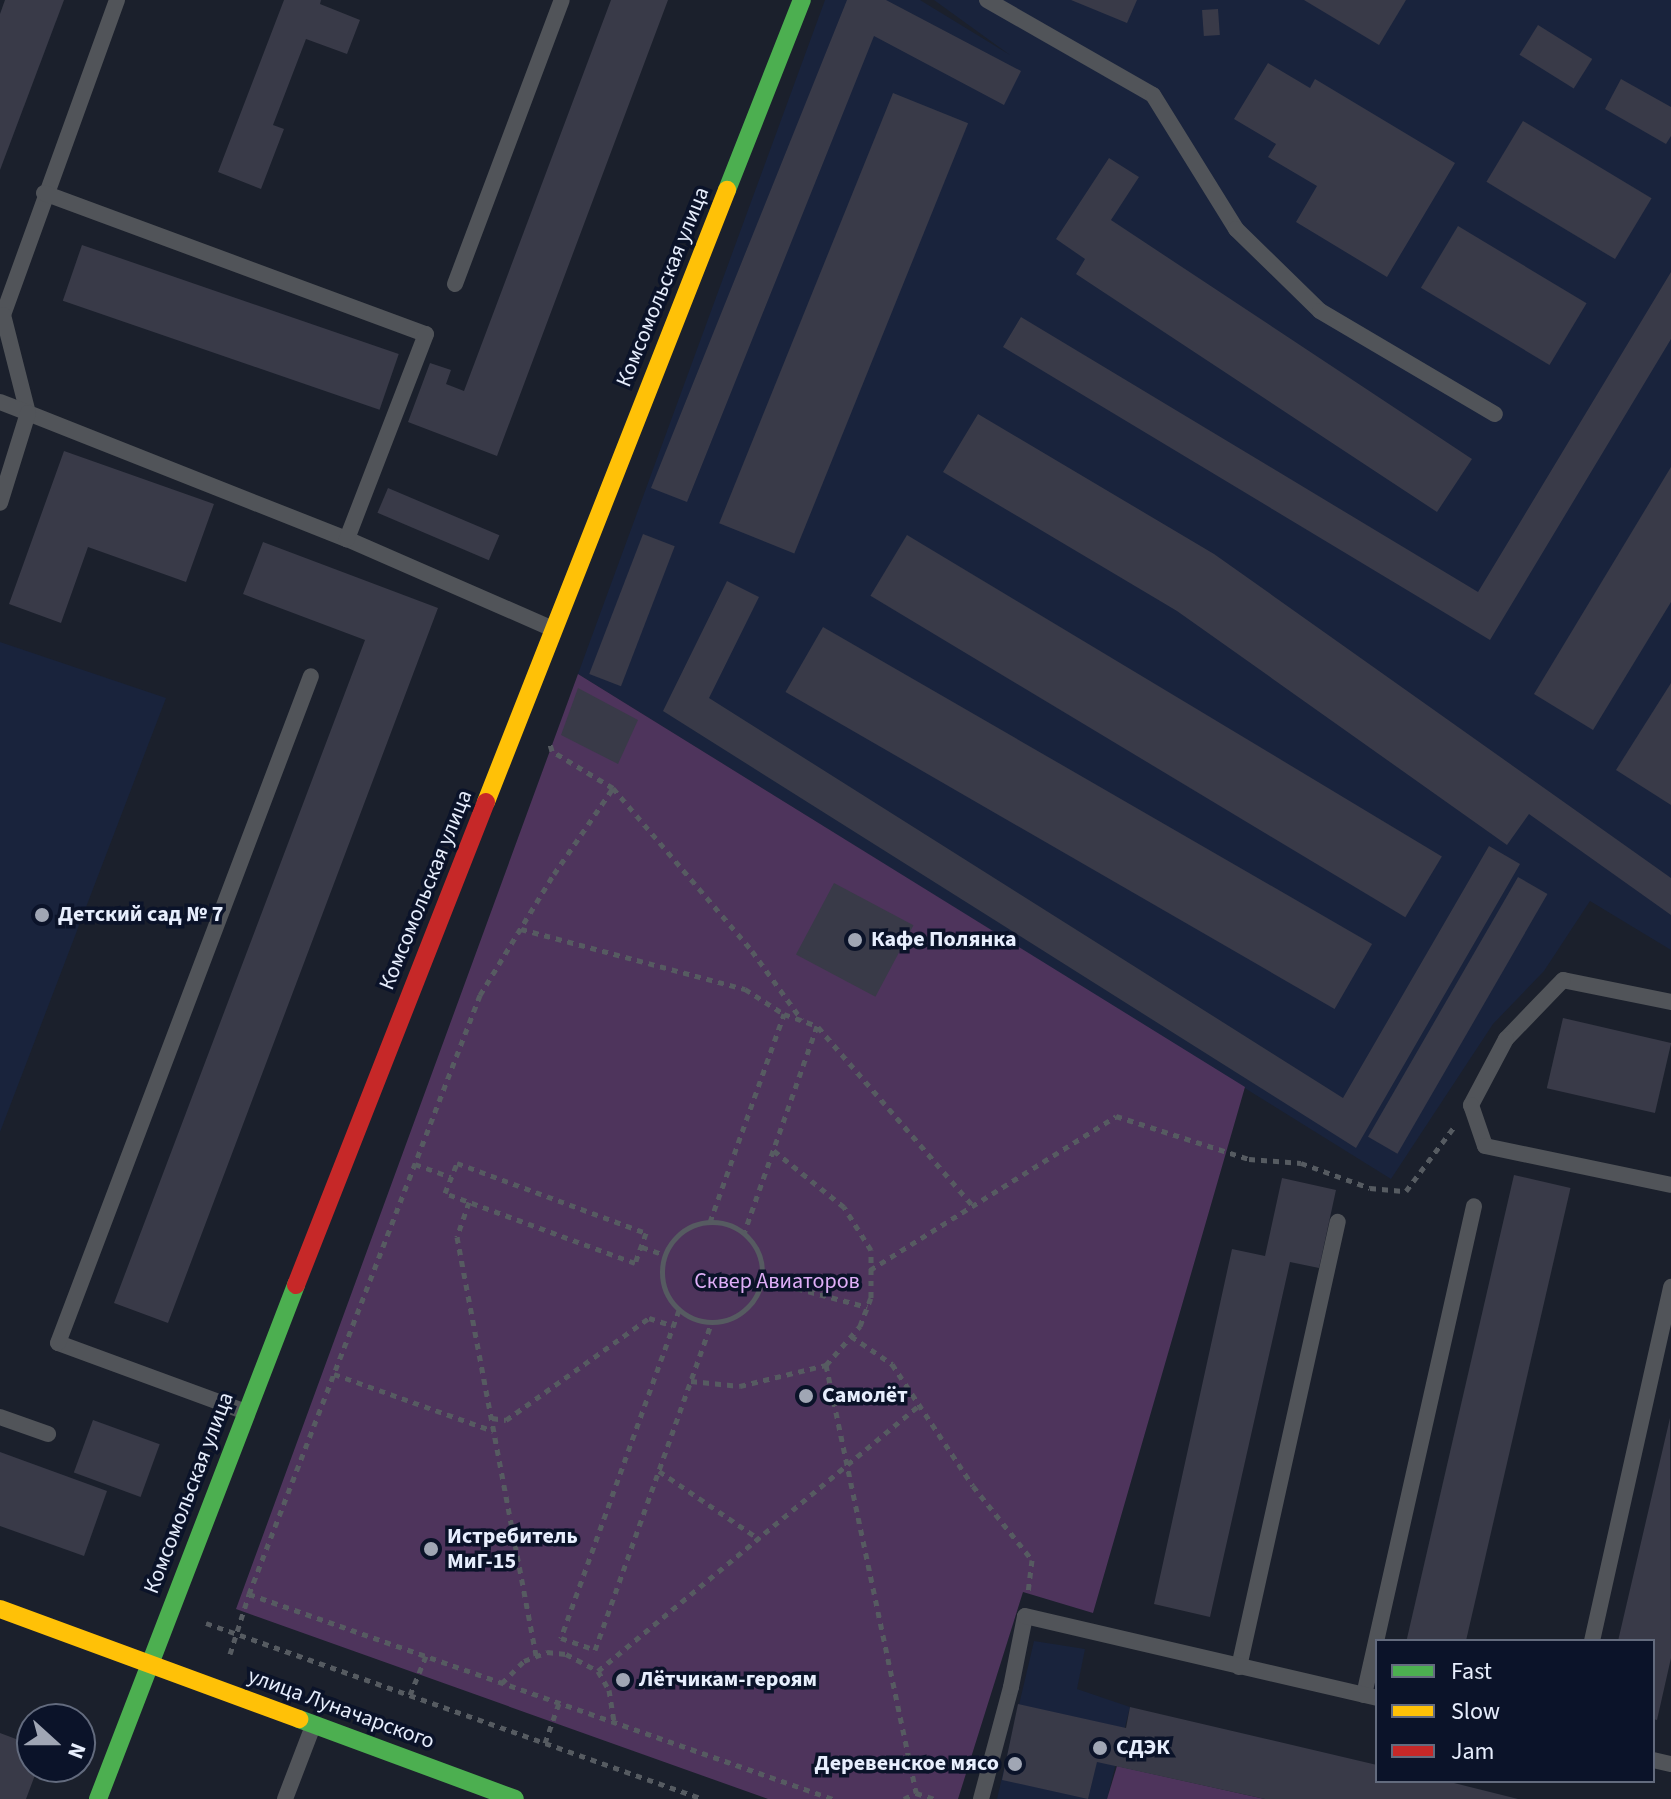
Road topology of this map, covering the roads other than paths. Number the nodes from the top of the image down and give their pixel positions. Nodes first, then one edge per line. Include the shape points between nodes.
1 (117, 0) edge
2 (562, 0) edge
3 (802, 0) edge
4 (987, 0) edge
5 (44, 193) junction
6 (455, 284) dead end
7 (1, 314) edge
8 (0, 402) edge
9 (28, 413) junction
10 (1495, 414) dead end
11 (0, 503) edge
12 (347, 539) junction
13 (554, 630) junction
14 (311, 676) dead end
15 (1671, 1002) edge
16 (1671, 1185) edge
17 (1474, 1206) dead end
18 (1338, 1222) dead end
19 (1671, 1287) edge
20 (246, 1412) junction
21 (0, 1417) edge
22 (48, 1434) dead end
23 (0, 1609) edge
24 (1382, 1639) edge
25 (1592, 1639) edge
26 (149, 1663) junction
27 (1239, 1667) junction
28 (1375, 1672) edge
29 (1370, 1696) edge
30 (314, 1724) junction
31 (98, 1799) edge
32 (285, 1799) edge
33 (515, 1799) edge
34 (981, 1799) edge

1 - 5 lane
2 - 6 lane
3 - 13 street, Комсомольская улица
4 - 10 lane via 1153,95 1236,229 1320,311
5 - 7 lane
5 - 12 lane via 426,334
7 - 9 lane
8 - 9 lane
9 - 11 lane
9 - 12 lane
12 - 13 lane
13 - 20 street, Комсомольская улица
14 - 20 lane via 58,1343
15 - 16 lane via 1563,980 1506,1039 1471,1105 1485,1146
17 - 24 lane
18 - 27 lane
19 - 25 lane
20 - 26 street, Комсомольская улица
21 - 22 lane
23 - 26 street, улица Луначарского
26 - 30 street, улица Луначарского
26 - 31 street, Комсомольская улица
27 - 29 lane
27 - 34 lane via 1025,1616
28 - 29 lane
30 - 32 lane
30 - 33 street, улица Луначарского

